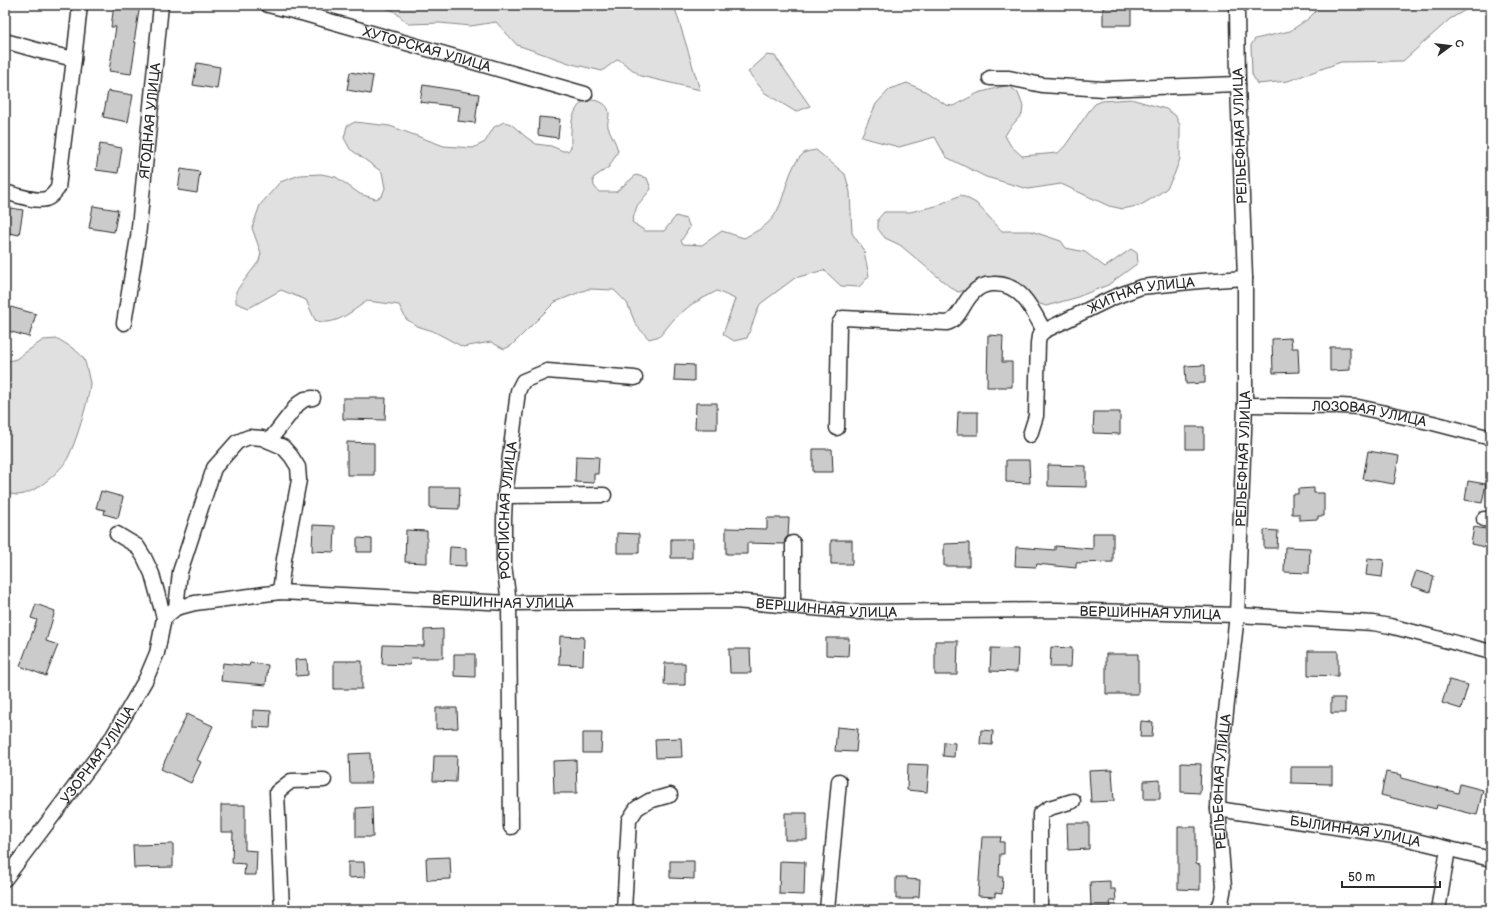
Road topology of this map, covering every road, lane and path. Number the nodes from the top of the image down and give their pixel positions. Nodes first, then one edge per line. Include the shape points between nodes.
1 (80, 5) edge
2 (161, 5) edge
3 (268, 5) edge
4 (1237, 5) edge
5 (5, 41) edge
6 (74, 59) junction
7 (990, 78) dead end
8 (1238, 84) junction
9 (585, 94) dead end
10 (5, 192) edge
11 (1245, 278) junction
12 (124, 323) dead end
13 (1044, 331) junction
14 (635, 378) dead end
15 (313, 398) dead end
16 (1245, 405) junction
17 (837, 428) dead end
18 (1030, 434) dead end
19 (1491, 438) edge
20 (269, 441) junction
21 (604, 495) dead end
22 (505, 496) junction
23 (117, 534) dead end
24 (793, 543) dead end
25 (280, 592) junction
26 (509, 603) junction
27 (793, 606) junction
28 (176, 608) junction
29 (1237, 616) junction
30 (164, 618) junction
31 (1491, 652) edge
32 (324, 780) dead end
33 (839, 781) dead end
34 (670, 794) dead end
35 (1073, 801) dead end
36 (1218, 809) junction
37 (511, 827) dead end
38 (1448, 849) junction
39 (1491, 859) edge
40 (5, 878) edge
41 (282, 910) edge
42 (624, 910) edge
43 (827, 910) edge
44 (1040, 910) edge
45 (1215, 910) edge
46 (1438, 910) edge

1 - 6 street
2 - 12 street, ЯГОДНАЯ УЛИЦА via 138,237
3 - 9 street, ХУТОРСКАЯ УЛИЦА
4 - 8 street, РЕЛЬЕФНАЯ УЛИЦА
5 - 6 street
6 - 10 street via 58,188 46,199 30,199
7 - 8 street via 1104,89
8 - 11 street, РЕЛЬЕФНАЯ УЛИЦА
11 - 13 street, ЖИТНАЯ УЛИЦА via 1141,287
11 - 16 street, РЕЛЬЕФНАЯ УЛИЦА
13 - 17 street via 1025,298 1018,291 997,284 987,284 978,288 956,318 947,324 842,318 839,324
13 - 18 street via 1038,342 1036,416
14 - 22 street, РОСПИСНАЯ УЛИЦА via 547,371 523,381 518,391
15 - 20 street via 305,399 298,404
16 - 19 street, ЛОЗОВАЯ УЛИЦА via 1358,408
16 - 29 street, РЕЛЬЕФНАЯ УЛИЦА
20 - 25 street via 283,447 291,456 298,467 299,480
20 - 28 street via 249,437 237,442 214,468 180,572
21 - 22 street
22 - 26 street, РОСПИСНАЯ УЛИЦА via 504,565
23 - 30 street via 137,546 144,558 152,574
24 - 27 street
25 - 26 street, ВЕРШИННАЯ УЛИЦА
25 - 28 street, ВЕРШИННАЯ УЛИЦА
26 - 27 street, ВЕРШИННАЯ УЛИЦА via 735,601
26 - 37 street, РОСПИСНАЯ УЛИЦА
27 - 29 street, ВЕРШИННАЯ УЛИЦА via 856,612 1056,610
28 - 30 street, ВЕРШИННАЯ УЛИЦА
29 - 31 street, ВЕРШИННАЯ УЛИЦА via 1373,623
29 - 36 street, РЕЛЬЕФНАЯ УЛИЦА via 1219,773
30 - 40 street, УЗОРНАЯ УЛИЦА via 157,653 146,679 113,736
32 - 41 street via 291,781 277,792
33 - 43 street
34 - 42 street via 637,808 629,820
35 - 44 street via 1049,808 1040,814
36 - 38 street, БЫЛИННАЯ УЛИЦА via 1400,837
36 - 45 street, РЕЛЬЕФНАЯ УЛИЦА via 1224,887 1221,903
38 - 39 street, БЫЛИННАЯ УЛИЦА
38 - 46 street

